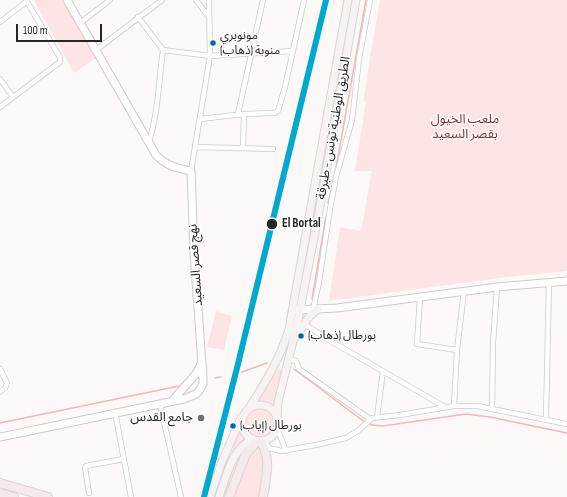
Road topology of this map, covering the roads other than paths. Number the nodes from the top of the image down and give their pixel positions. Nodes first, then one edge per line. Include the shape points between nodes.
1 (27, 0) edge
2 (67, 0) edge
3 (110, 0) edge
4 (162, 0) edge
5 (196, 0) edge
6 (209, 0) edge
7 (263, 0) edge
8 (304, 0) edge
9 (348, 0) edge
10 (356, 0) edge
11 (370, 0) edge
12 (138, 17) junction
13 (209, 17) junction
14 (0, 22) edge
15 (80, 23) junction
16 (96, 50) junction
17 (163, 50) junction
18 (292, 51) junction
19 (252, 54) junction
20 (210, 56) junction
21 (0, 79) edge
22 (13, 97) junction
23 (0, 107) edge
24 (238, 114) junction
25 (244, 114) junction
26 (200, 119) junction
27 (149, 141) junction
28 (195, 147) junction
29 (243, 148) junction
30 (273, 149) dead end
31 (191, 171) junction
32 (567, 281) edge
33 (549, 282) junction
34 (497, 287) junction
35 (464, 291) junction
36 (420, 297) junction
37 (315, 309) junction
38 (296, 310) junction
39 (304, 324) junction
40 (292, 342) junction
41 (457, 350) junction
42 (288, 359) junction
43 (202, 360) junction
44 (0, 370) edge
45 (383, 371) junction
46 (0, 392) edge
47 (172, 401) junction
48 (160, 404) junction
49 (454, 406) junction
50 (445, 407) junction
51 (492, 408) junction
52 (115, 412) junction
53 (245, 412) junction
54 (377, 417) junction
55 (370, 419) junction
56 (546, 419) junction
57 (277, 420) junction
58 (567, 424) edge
59 (277, 428) junction
60 (0, 437) edge
61 (258, 440) junction
62 (286, 451) junction
63 (124, 460) junction
64 (0, 483) edge
65 (0, 493) edge
66 (90, 493) dead end
67 (14, 497) edge
68 (48, 497) edge
69 (131, 497) edge
70 (181, 497) edge
71 (210, 497) edge
72 (219, 497) edge
73 (229, 497) edge
74 (263, 497) edge

1 - 14 street
1 - 22 street via 60,62
2 - 15 street
3 - 15 street
4 - 12 street
5 - 13 street
6 - 13 street
7 - 19 street
8 - 18 street
9 - 38 main road, الطريق الوطنية تونس - طبرقة
10 - 38 main road, الطريق الوطنية تونس - طبرقة via 320,204
11 - 37 street via 359,59 352,120 336,177
12 - 16 street
12 - 17 street
13 - 20 street
15 - 16 street
16 - 27 street
17 - 20 street
17 - 27 street
18 - 19 street
18 - 25 street via 278,111
19 - 20 street
19 - 24 street
20 - 26 street
21 - 22 street
22 - 23 street
24 - 25 street
24 - 26 street
25 - 29 street
26 - 28 street
27 - 31 street via 152,150 161,160 175,168
28 - 29 street
28 - 31 street
29 - 30 street
31 - 43 street, نهج قصر السعيد
32 - 33 street
33 - 34 street
33 - 56 street
34 - 35 street
34 - 51 street
35 - 36 street
35 - 41 street
36 - 37 street
36 - 41 street via 417,344
37 - 38 street
37 - 39 main road
38 - 40 main road, الطريق الوطنية تونس - طبرقة
38 - 53 main road, الطريق الوطنية تونس - طبرقة via 276,364
39 - 40 main road
39 - 45 street
40 - 42 main road, الطريق الوطنية تونس - طبرقة
41 - 49 street
42 - 55 street via 296,361 299,369
42 - 57 main road, الطريق الوطنية تونس - طبرقة via 278,402
43 - 47 street via 196,374
43 - 47 street, نهج قصر السعيد via 204,378 199,391 192,396
44 - 46 street via 7,383
45 - 50 street
45 - 54 street
47 - 48 street, نهج قصر السعيد
48 - 52 street, نهج قصر السعيد
48 - 70 street
49 - 50 street
49 - 51 street
50 - 54 street
51 - 56 street
52 - 60 street, نهج قصر السعيد
52 - 63 street
53 - 57 main road via 253,406 266,406 273,411
53 - 61 main road via 242,423 245,434
53 - 71 main road, الطريق الوطنية تونس - طبرقة via 221,464
54 - 55 street
55 - 62 street via 352,435 340,440
56 - 58 street
57 - 59 main road
59 - 61 main road via 271,437
59 - 62 street
61 - 62 street via 273,450
61 - 72 main road via 244,444 236,454
61 - 73 highway via 246,454
61 - 74 highway via 266,449 267,456
63 - 66 street via 86,466
63 - 69 street
64 - 68 highway
65 - 67 highway

